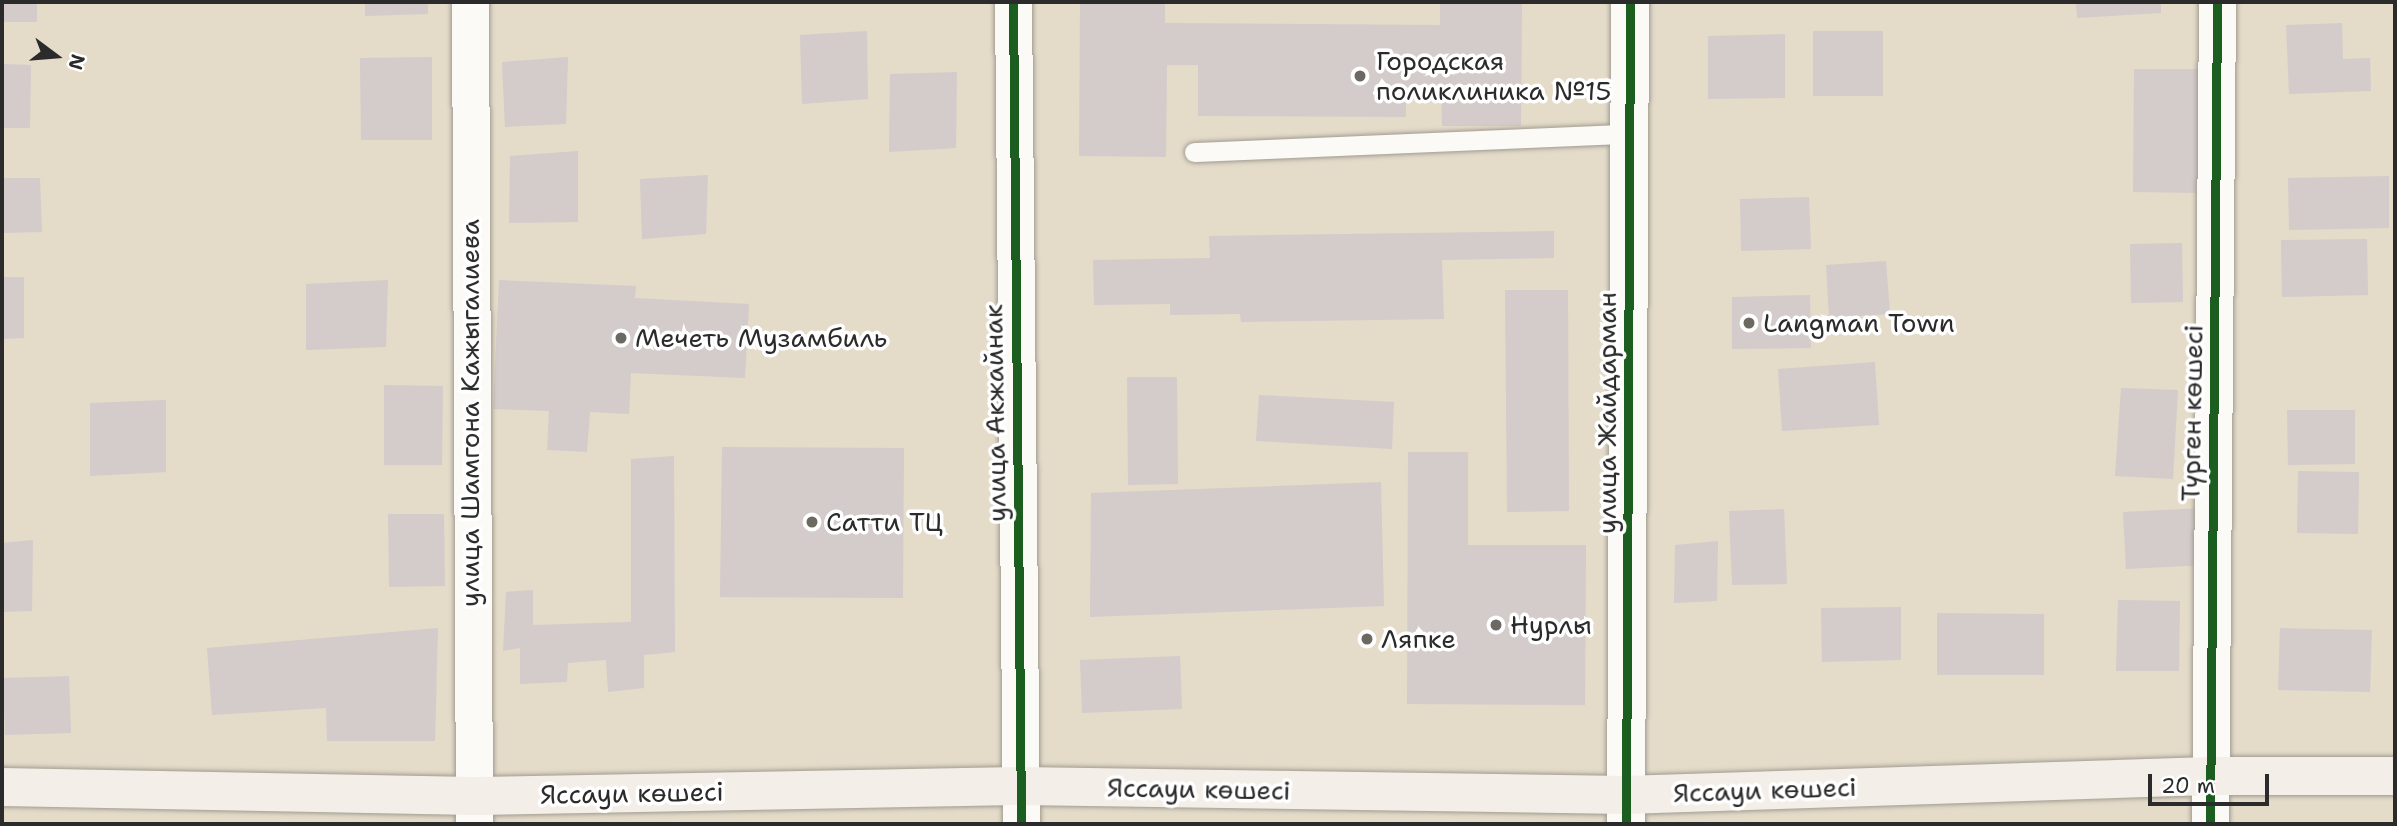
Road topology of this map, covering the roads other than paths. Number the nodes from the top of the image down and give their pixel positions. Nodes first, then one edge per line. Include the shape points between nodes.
1 (470, 2) edge
2 (1013, 2) edge
3 (1630, 2) edge
4 (2217, 2) edge
5 (1630, 134) junction
6 (1194, 152) dead end
7 (2210, 776) junction
8 (2395, 776) edge
9 (1020, 786) junction
10 (2, 787) edge
11 (474, 810) edge
12 (1625, 810) edge
13 (1021, 824) edge
14 (2210, 824) edge

1 - 11 street, улица Шамгона Кажыгалиева
2 - 9 street, улица Акжайнак
3 - 5 street, улица Жайдарман
4 - 7 street, Түрген көшесі
5 - 6 lane
5 - 12 street, улица Жайдарман
7 - 8 main road, Яссауи көшесі
7 - 12 main road, Яссауи көшесі
7 - 14 street, Түрген көшесі
9 - 11 main road, Яссауи көшесі
9 - 12 main road, Яссауи көшесі
9 - 13 street, улица Акжайнак
10 - 11 main road, Яссауи көшесі

